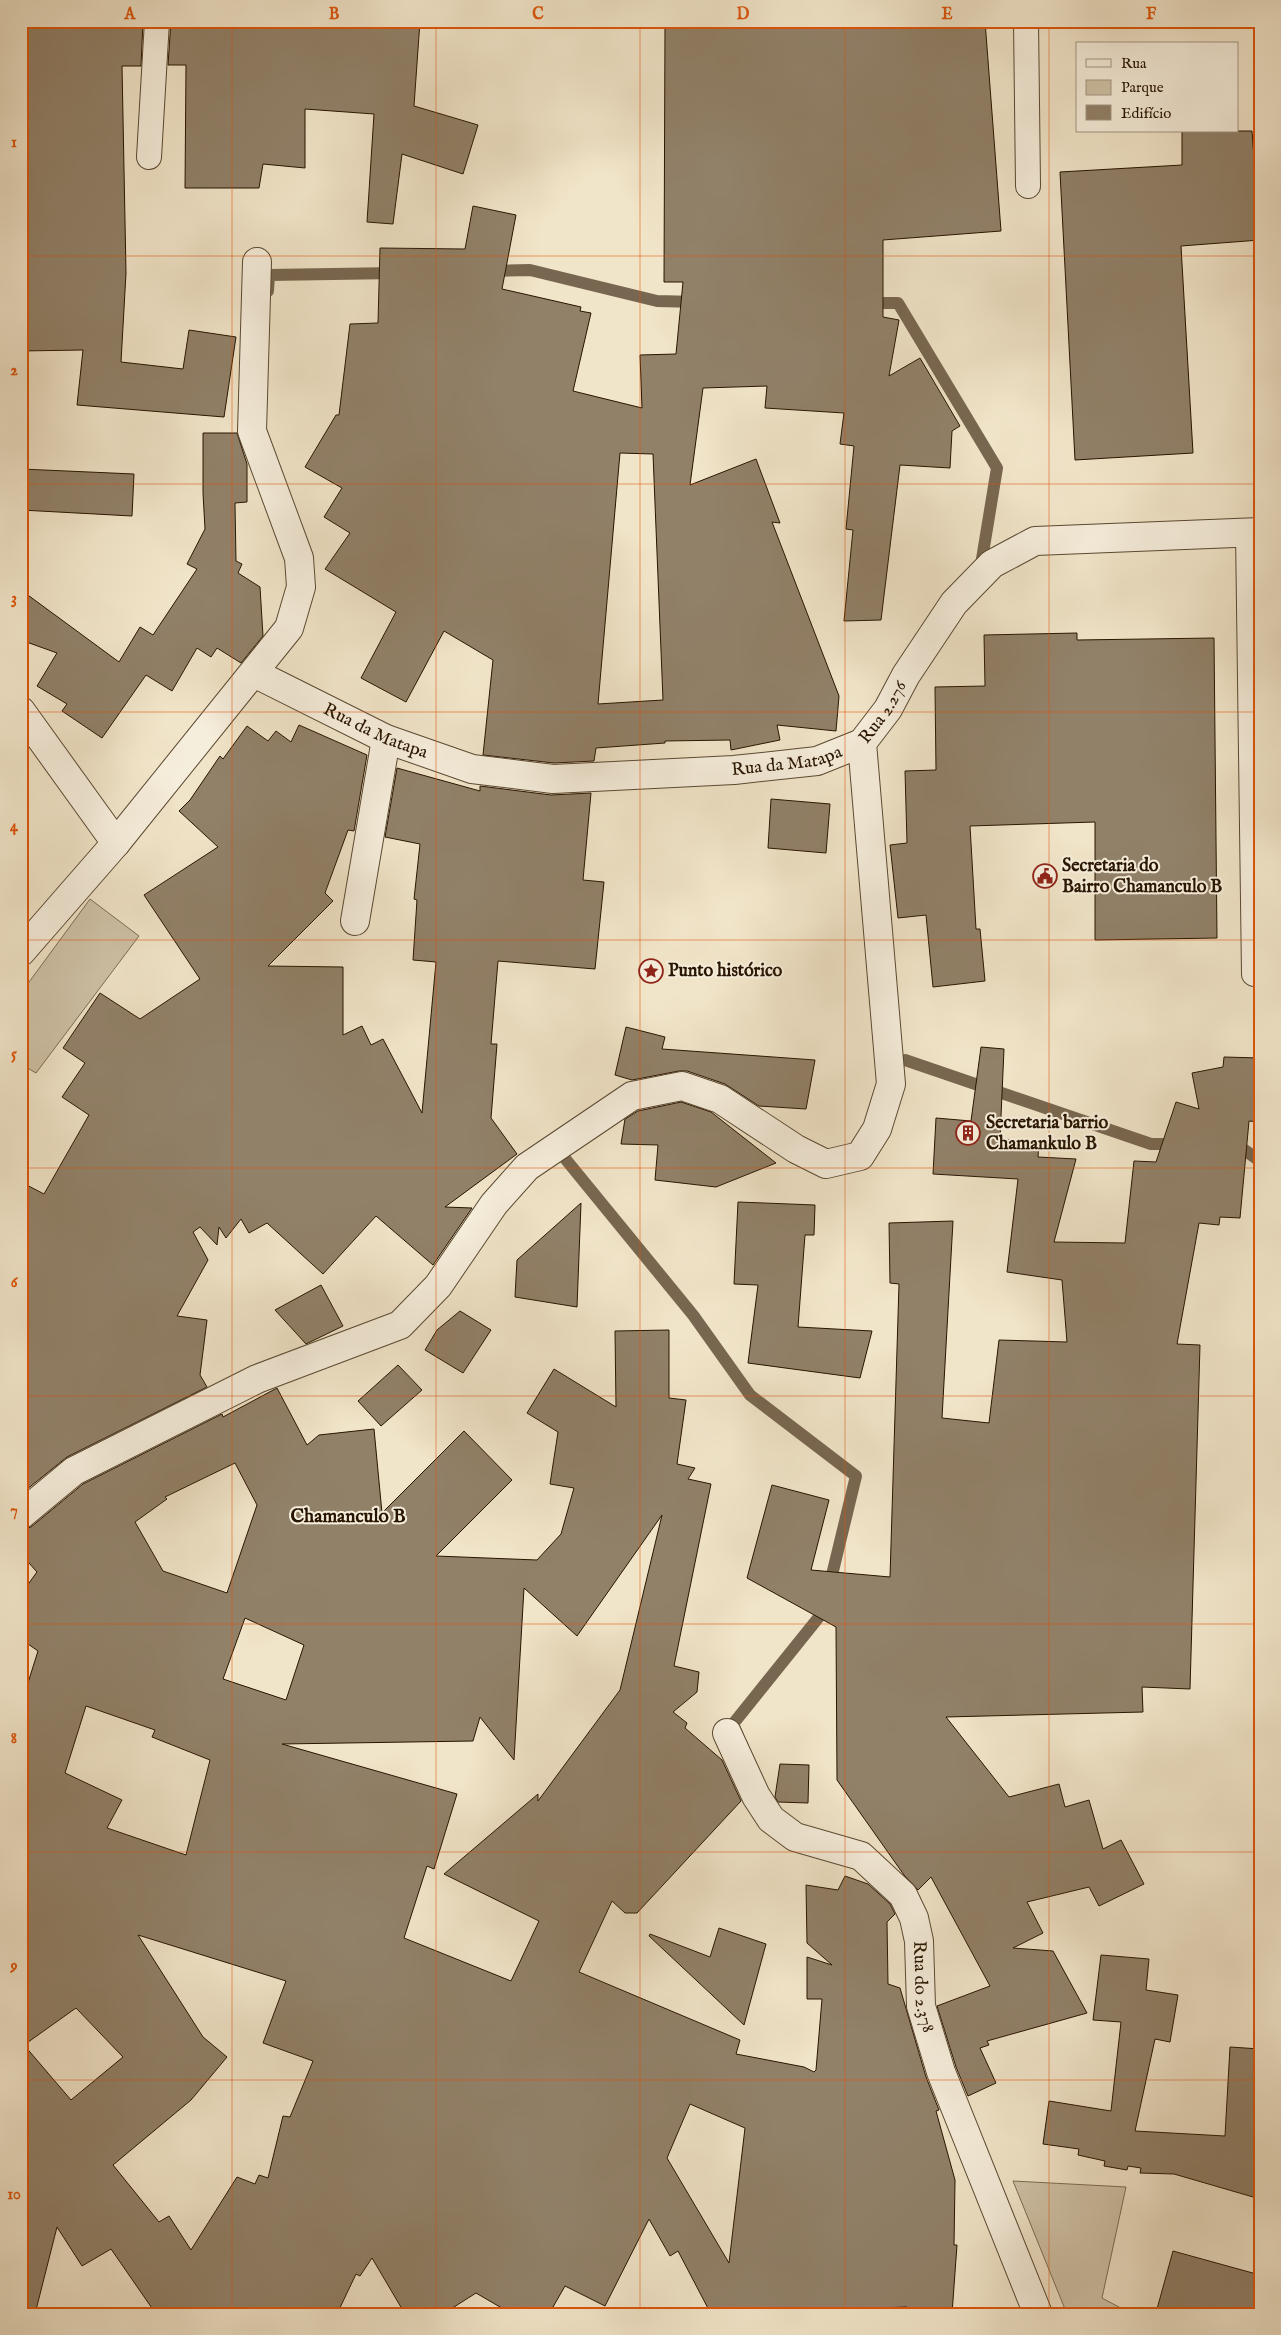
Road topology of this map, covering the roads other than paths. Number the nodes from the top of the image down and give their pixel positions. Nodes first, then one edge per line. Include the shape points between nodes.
1 (158, 21) edge
2 (1026, 21) edge
3 (149, 157) dead end
4 (1028, 186) dead end
5 (258, 262) dead end
6 (1254, 532) edge
7 (254, 673) junction
8 (21, 711) edge
9 (386, 739) junction
10 (862, 743) junction
11 (116, 843) junction
12 (355, 921) dead end
13 (21, 952) edge
14 (1254, 974) dead end
15 (21, 1515) edge
16 (727, 1733) dead end
17 (1038, 2314) edge

1 - 3 lane
2 - 4 lane
5 - 7 street via 252,431 299,558 301,587 289,628
6 - 10 street, Rua 2.276 via 1035,541 992,564 954,603 906,675 888,709
6 - 14 lane
7 - 9 street, Rua da Matapa
7 - 11 street
8 - 11 street
9 - 10 street, Rua da Matapa via 472,769 553,779 734,770 817,761
9 - 12 street
10 - 15 street, Rua 2.276 via 891,1084 877,1130 860,1156 826,1164 796,1149 720,1099 682,1086 632,1096 527,1167 494,1204 438,1286 400,1325 248,1383 74,1471
11 - 13 street
16 - 17 street, Rua do 2.378 via 756,1796 771,1819 795,1837 861,1856 904,1895 919,1941 921,2006 941,2072

